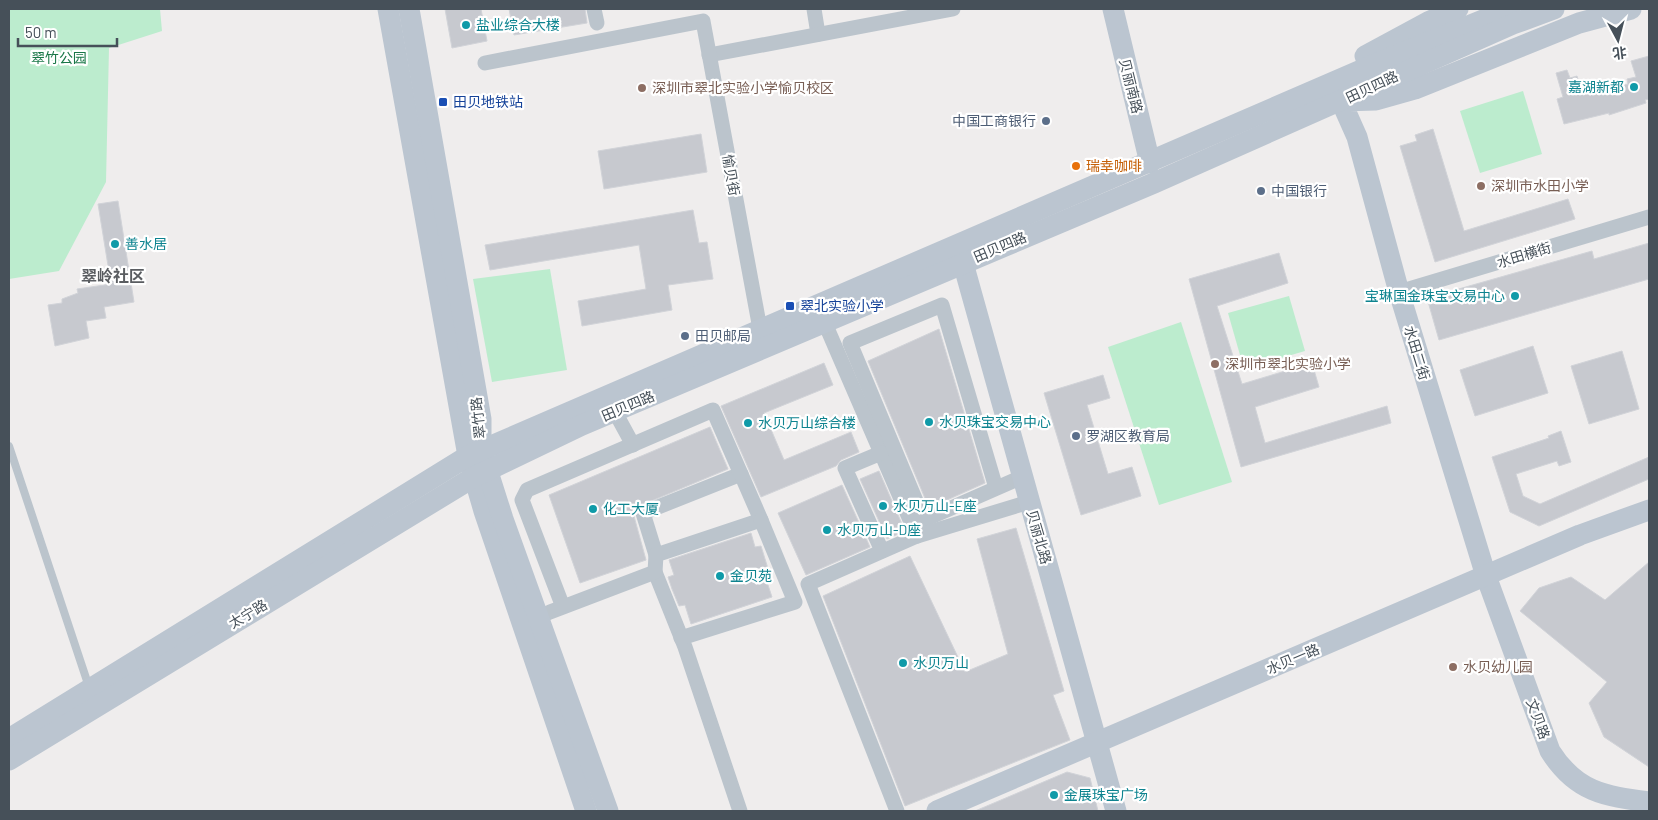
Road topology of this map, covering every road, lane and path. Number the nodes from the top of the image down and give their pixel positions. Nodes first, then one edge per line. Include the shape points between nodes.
1 (388, 9) edge
2 (409, 9) edge
3 (814, 9) edge
4 (953, 9) edge
5 (1112, 9) edge
6 (1458, 9) edge
7 (1554, 9) edge
8 (1631, 9) edge
9 (1510, 14) edge
10 (818, 34) junction
11 (710, 54) junction
12 (485, 63) dead end
13 (1337, 92) junction
14 (1150, 163) junction
15 (1649, 217) edge
16 (963, 263) junction
17 (1398, 292) junction
18 (824, 321) junction
19 (760, 329) junction
20 (615, 412) junction
21 (578, 417) junction
22 (632, 445) junction
23 (9, 446) edge
24 (474, 453) junction
25 (881, 453) junction
26 (481, 473) junction
27 (741, 474) junction
28 (1022, 477) junction
29 (996, 488) junction
30 (1029, 502) junction
31 (1649, 510) edge
32 (761, 520) junction
33 (917, 536) junction
34 (882, 551) junction
35 (656, 554) junction
36 (655, 572) junction
37 (1486, 576) junction
38 (563, 607) junction
39 (539, 616) junction
40 (681, 638) junction
41 (94, 696) junction
42 (9, 739) edge
43 (1096, 743) junction
44 (9, 760) edge
45 (1649, 802) edge
46 (586, 811) edge
47 (608, 811) edge
48 (740, 811) edge
49 (897, 811) edge
50 (937, 811) edge
51 (1116, 811) edge

1 - 24 main road, 翠竹路
2 - 24 main road, 翠竹路 via 481,419
3 - 10 street
4 - 10 street
5 - 14 main road, 贝丽南路
6 - 13 main road via 1377,48 1356,62
7 - 9 main road, 田贝四路
8 - 13 main road via 1580,23 1415,90 1376,100
9 - 13 main road, 田贝四路
10 - 11 street
11 - 12 street, 愉贝街 via 703,21
11 - 19 street, 愉贝街
13 - 14 main road, 田贝四路
13 - 16 main road, 田贝四路
13 - 17 main road, 水田二街 via 1357,137
14 - 19 main road, 田贝四路
15 - 17 street, 水田横街
16 - 18 main road, 田贝四路
16 - 28 main road, 贝丽北路
17 - 37 main road, 水田二街
18 - 20 main road, 田贝四路
18 - 25 street
19 - 21 main road, 田贝四路
20 - 21 main road, 田贝四路
20 - 22 street
21 - 24 main road, 田贝四路
21 - 26 main road, 田贝四路
22 - 27 street via 714,410
22 - 38 street via 527,490 522,500
23 - 41 lane
24 - 26 main road, 翠竹路
24 - 41 main road, 太宁路
25 - 33 street
25 - 34 street via 845,468
26 - 39 main road, 翠竹路 via 503,519
26 - 41 main road, 太宁路
26 - 46 main road, 翠竹路
27 - 32 street
27 - 35 street via 643,513
28 - 29 street
28 - 30 main road, 贝丽北路
29 - 29 street via 924,520 850,343 942,305
30 - 33 street
30 - 43 main road, 贝丽北路
31 - 37 main road, 水贝一路 via 1580,535
32 - 35 street
32 - 40 street via 795,602
33 - 34 street
34 - 49 street via 808,584
35 - 36 street
36 - 38 street
36 - 40 street
37 - 43 main road, 水贝一路
37 - 45 main road, 文贝路 via 1550,751 1560,768 1592,791
38 - 39 street
39 - 47 main road, 翠竹路
40 - 48 street
41 - 42 main road, 太宁路
41 - 44 main road, 太宁路
43 - 50 main road, 水贝一路
43 - 51 main road, 贝丽北路

